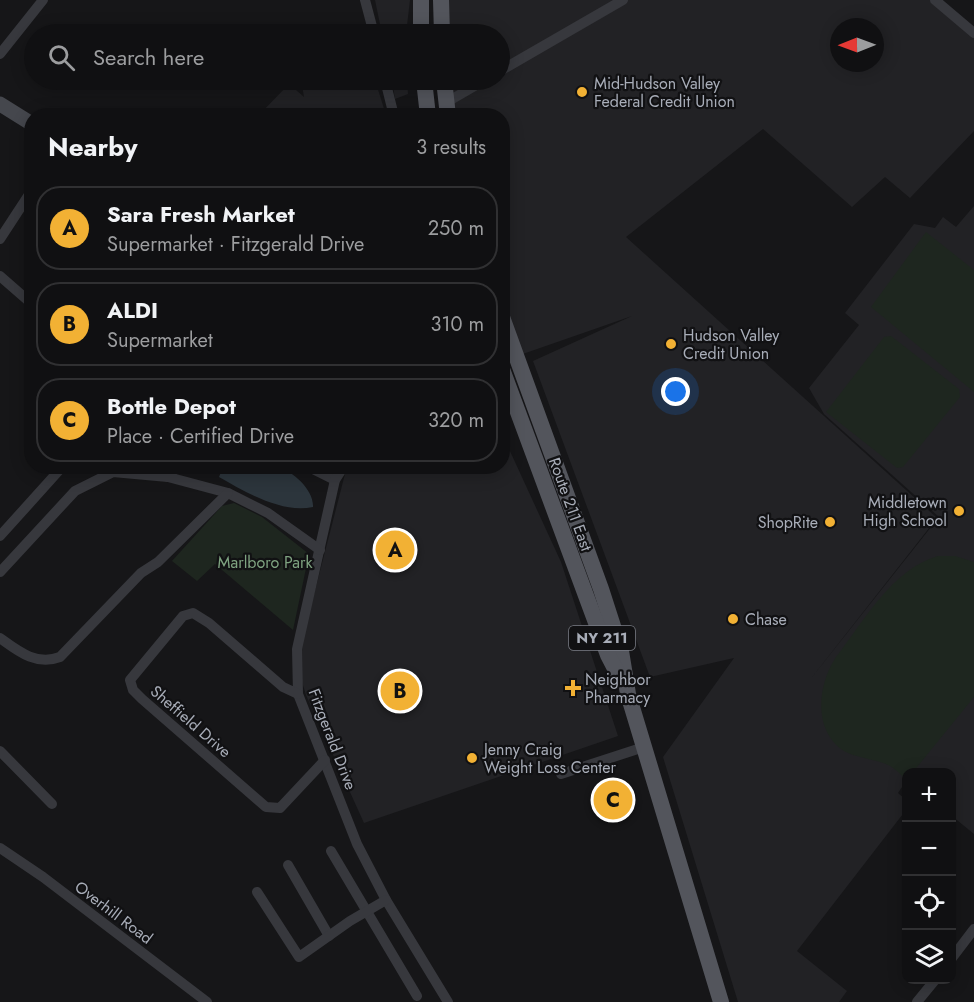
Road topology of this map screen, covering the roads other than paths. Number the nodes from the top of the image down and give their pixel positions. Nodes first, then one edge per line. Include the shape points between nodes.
1 (43, 0) edge
2 (365, 0) edge
3 (421, 0) edge
4 (441, 0) edge
5 (623, 0) edge
6 (935, 0) edge
7 (371, 24) edge
8 (422, 24) edge
9 (442, 24) edge
10 (974, 33) edge
11 (0, 54) edge
12 (510, 65) edge
13 (388, 90) edge
14 (425, 90) edge
15 (445, 90) edge
16 (472, 90) edge
17 (0, 104) edge
18 (392, 108) edge
19 (426, 108) edge
20 (448, 108) edge
21 (449, 108) edge
22 (24, 119) edge
23 (24, 202) edge
24 (0, 239) edge
25 (0, 276) edge
26 (24, 297) edge
27 (510, 338) edge
28 (517, 356) junction
29 (510, 361) edge
30 (510, 389) edge
31 (56, 474) edge
32 (104, 474) edge
33 (147, 474) edge
34 (171, 474) edge
35 (323, 474) edge
36 (339, 474) edge
37 (168, 477) junction
38 (335, 480) junction
39 (228, 493) junction
40 (0, 536) edge
41 (320, 550) junction
42 (0, 572) edge
43 (0, 638) edge
44 (298, 694) junction
45 (628, 694) junction
46 (644, 747) junction
47 (0, 752) edge
48 (325, 760) junction
49 (561, 774) dead end
50 (52, 804) dead end
51 (0, 848) edge
52 (332, 851) dead end
53 (288, 865) dead end
54 (257, 892) dead end
55 (386, 900) junction
56 (367, 911) junction
57 (974, 929) edge
58 (329, 936) junction
59 (956, 952) edge
60 (932, 984) edge
61 (417, 996) dead end
62 (207, 1002) edge
63 (448, 1002) edge
64 (721, 1002) edge
65 (917, 1002) edge

1 - 11 street
2 - 7 street
3 - 8 main road
4 - 9 main road
5 - 12 street
6 - 10 street
13 - 18 street
14 - 19 main road
15 - 20 main road
16 - 21 street
17 - 22 street
23 - 24 street
25 - 26 street
27 - 28 main road, Route 211 East / NY 211
28 - 29 street
28 - 45 main road, Route 211 East / NY 211 via 601,590 621,651
30 - 45 main road, Route 211 East / NY 211 via 608,655
31 - 40 street
32 - 42 street via 75,491
33 - 37 street
34 - 37 street
35 - 38 street
36 - 38 street, Fitzgerald Drive
37 - 39 street
38 - 41 street, Fitzgerald Drive
39 - 41 street via 268,513
39 - 43 street via 158,562 141,573 60,657 37,660
41 - 44 street, Fitzgerald Drive via 297,650
44 - 48 street, Fitzgerald Drive
44 - 48 street, Sheffield Drive via 283,687 193,613 183,616 130,680 142,699 266,807 280,808
45 - 46 main road, Route 211 East / NY 211
46 - 49 street
46 - 64 main road, Route 211 East / NY 211
47 - 50 street
48 - 55 street, Fitzgerald Drive via 357,844
51 - 62 street, Overhill Road
52 - 56 street
53 - 58 street
54 - 58 street via 299,957
55 - 56 street
55 - 63 street, Fitzgerald Drive
56 - 58 street
56 - 61 street
57 - 59 street
60 - 65 street

